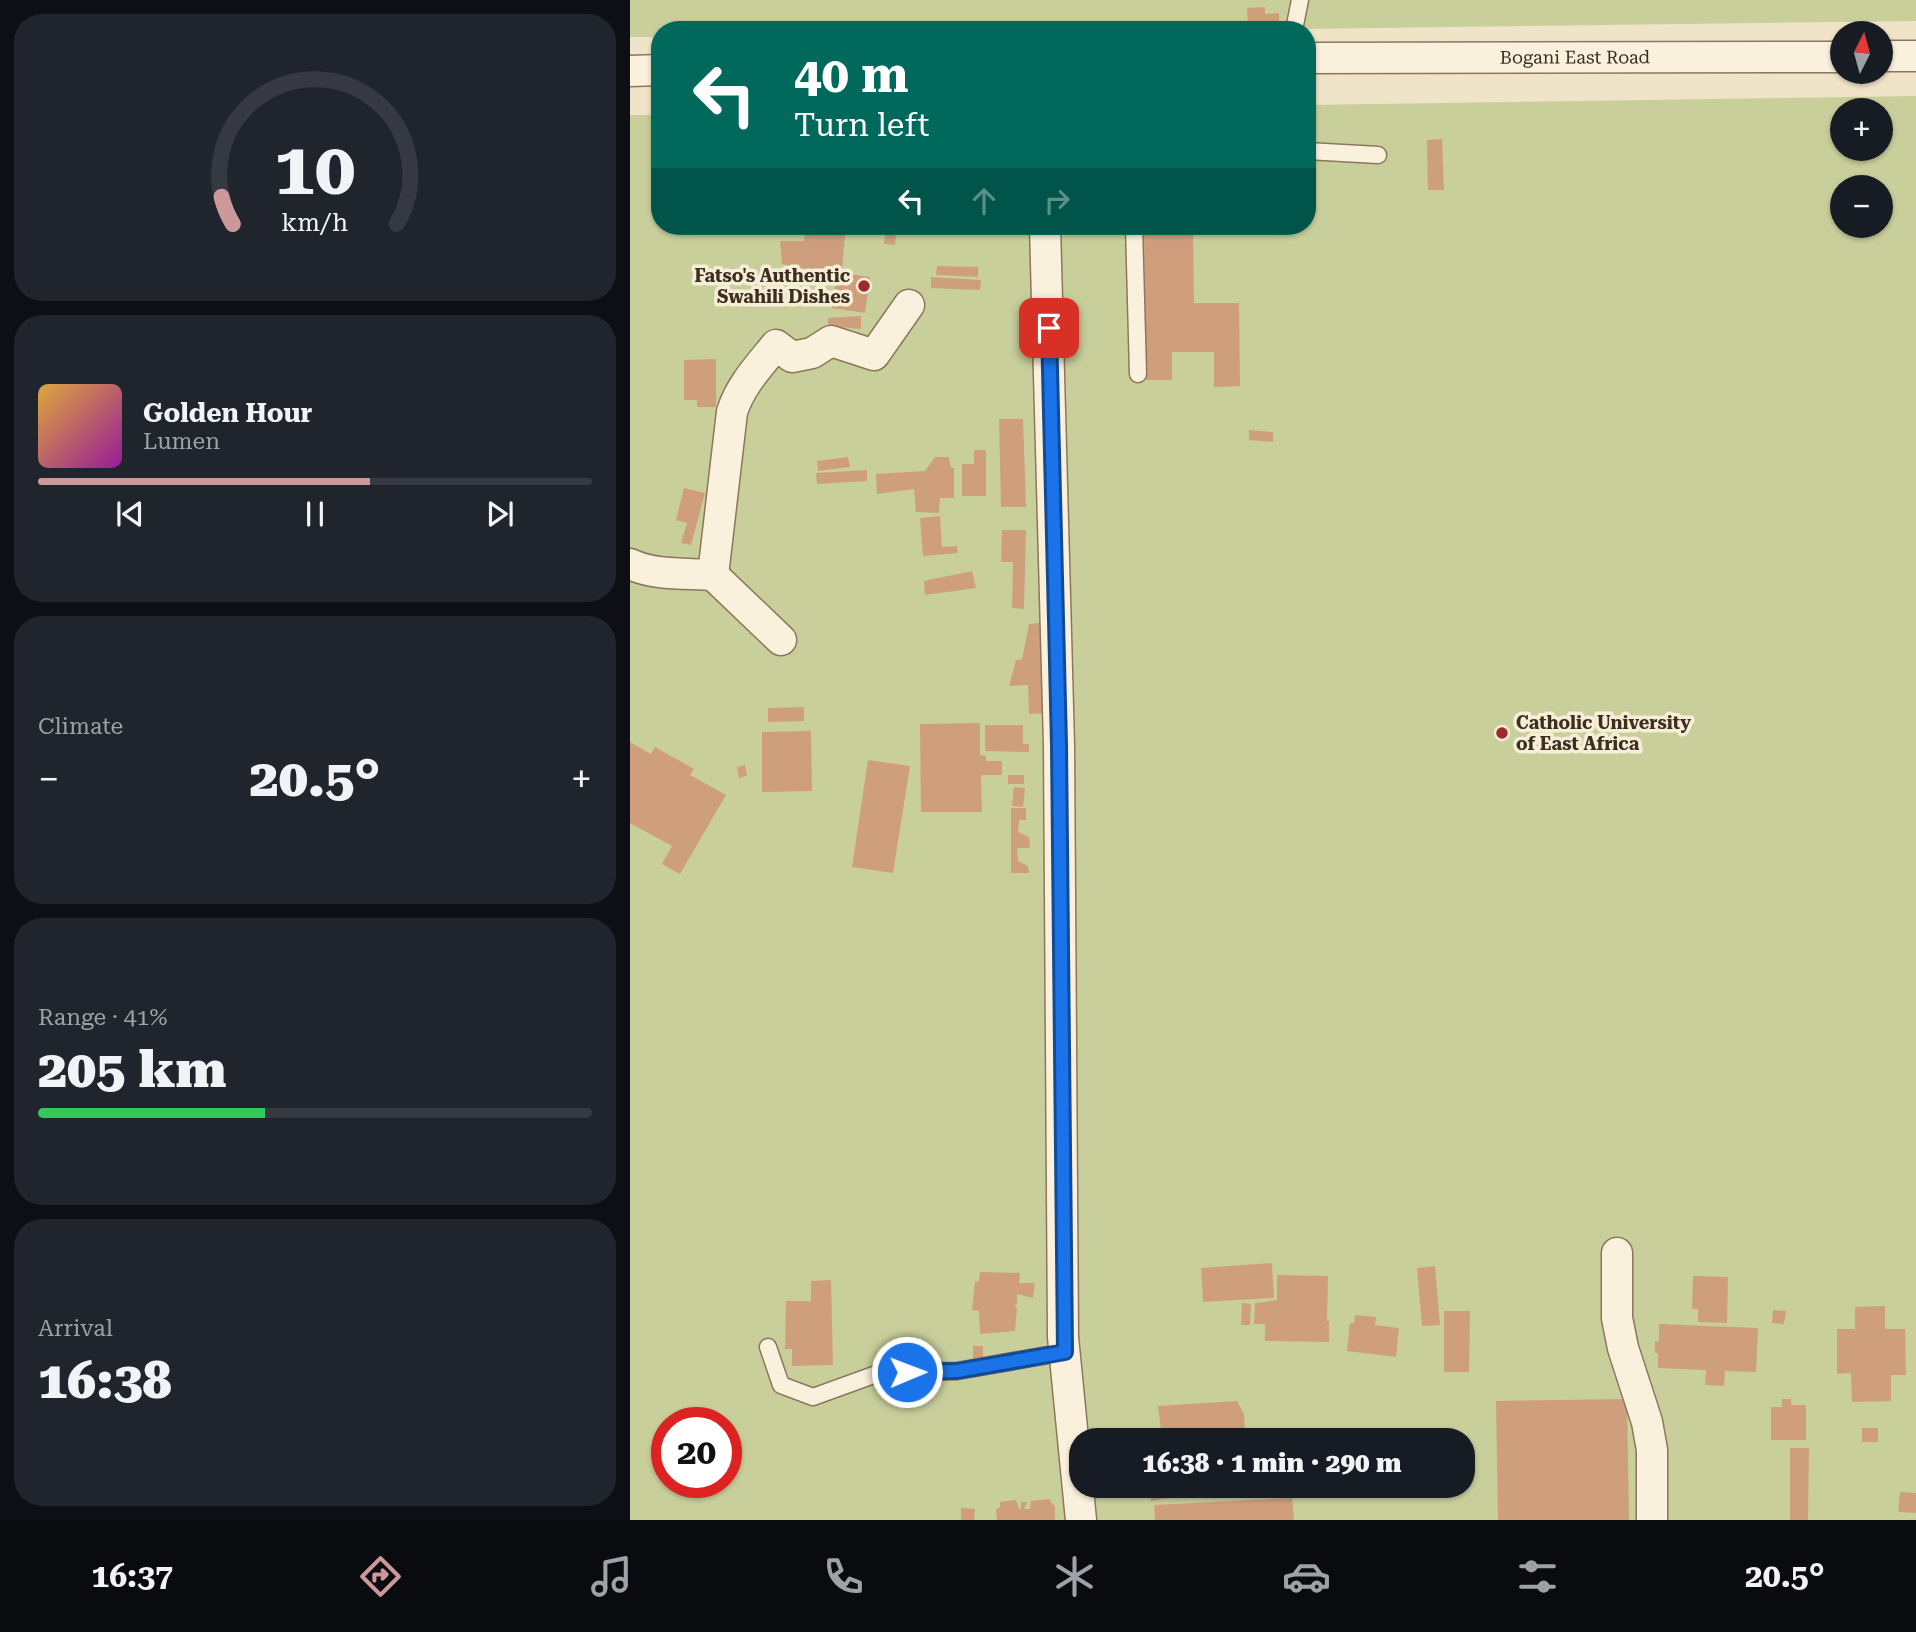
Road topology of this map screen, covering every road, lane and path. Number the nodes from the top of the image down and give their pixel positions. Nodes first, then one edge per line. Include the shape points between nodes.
1 (1300, 0) edge
2 (1296, 21) edge
3 (1916, 55) edge
4 (1894, 56) edge
5 (1830, 57) edge
6 (1316, 58) edge
7 (630, 71) edge
8 (651, 71) edge
9 (1316, 152) edge
10 (1378, 155) dead end
11 (1045, 235) edge
12 (1134, 235) edge
13 (909, 305) dead end
14 (1138, 374) dead end
15 (630, 564) edge
16 (713, 575) junction
17 (781, 639) dead end
18 (1617, 1253) dead end
19 (768, 1347) dead end
20 (1065, 1352) junction
21 (1081, 1520) edge
22 (1652, 1520) edge

1 - 2 lane
3 - 4 street
5 - 6 street, Bogani East Road
7 - 8 street
9 - 10 lane
11 - 20 street via 1059,745
12 - 14 lane
13 - 16 street via 874,355 831,341 812,353 792,357 776,345 748,381 732,412
15 - 16 street via 639,569
16 - 17 street
18 - 22 street via 1617,1318 1652,1450
19 - 20 lane via 781,1385 813,1397 882,1372 957,1371
20 - 21 street

